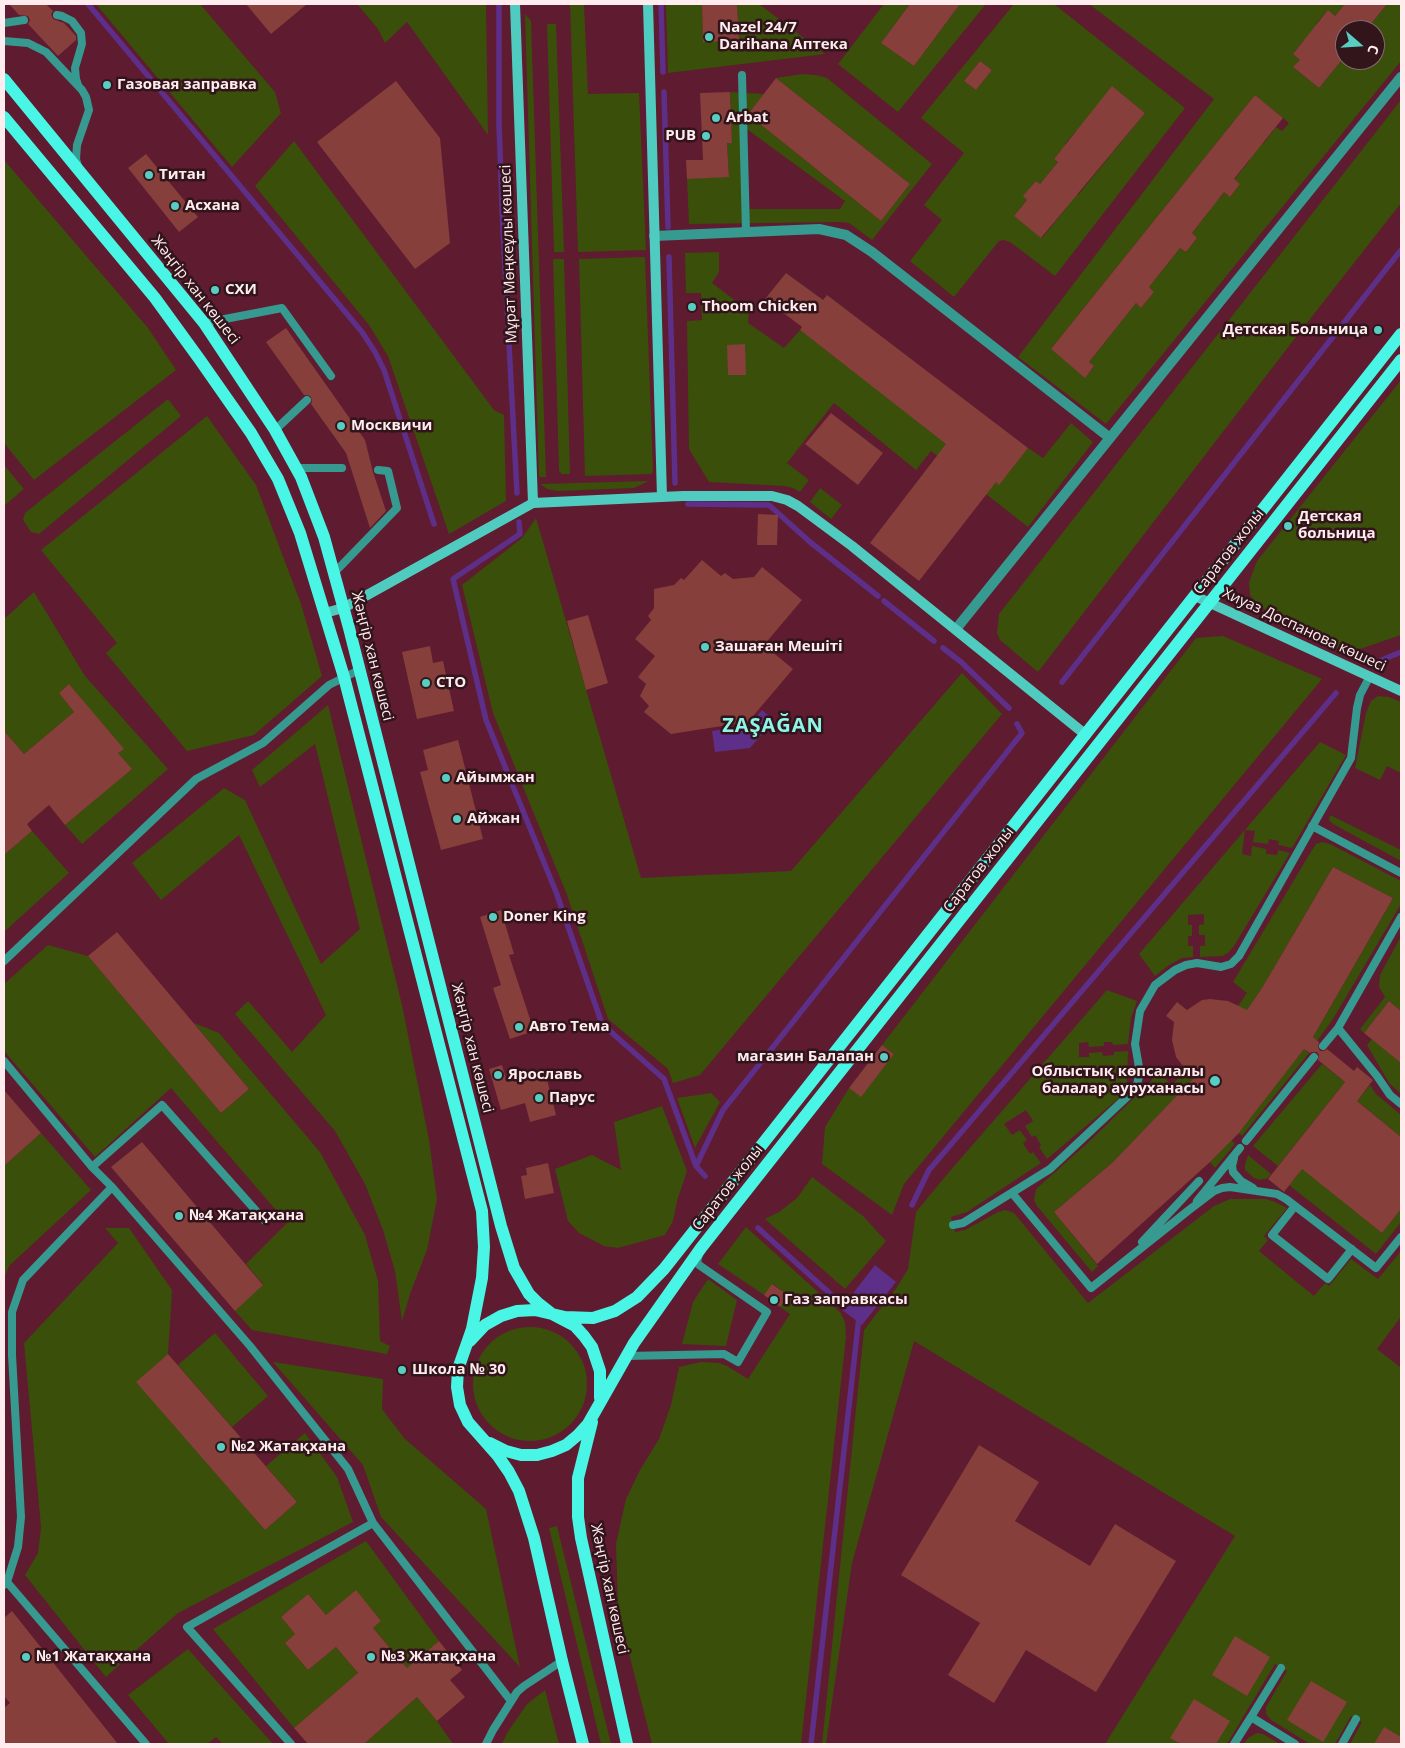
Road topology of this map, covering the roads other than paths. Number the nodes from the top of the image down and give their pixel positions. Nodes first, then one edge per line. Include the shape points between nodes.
1 (515, 4) edge
2 (648, 4) edge
3 (57, 15) dead end
4 (24, 20) dead end
5 (4, 24) edge
6 (4, 41) edge
7 (742, 75) dead end
8 (1401, 77) edge
9 (6, 86) edge
10 (82, 90) junction
11 (4, 117) edge
12 (84, 177) junction
13 (746, 232) junction
14 (654, 236) junction
15 (204, 323) junction
16 (1401, 334) edge
17 (1401, 360) edge
18 (331, 376) dead end
19 (307, 400) dead end
20 (275, 430) junction
21 (1110, 438) junction
22 (296, 468) junction
23 (342, 468) dead end
24 (378, 470) dead end
25 (662, 497) junction
26 (533, 503) junction
27 (334, 573) junction
28 (1195, 596) junction
29 (1210, 603) junction
30 (343, 608) junction
31 (325, 613) junction
32 (956, 629) junction
33 (359, 670) junction
34 (1370, 676) junction
35 (344, 677) junction
36 (1401, 691) edge
37 (1086, 735) junction
38 (1312, 826) junction
39 (1401, 873) edge
40 (1401, 917) edge
41 (4, 961) edge
42 (1338, 1028) junction
43 (1323, 1046) dead end
44 (1314, 1057) dead end
45 (4, 1061) edge
46 (1401, 1104) edge
47 (1246, 1140) dead end
48 (92, 1167) junction
49 (1198, 1181) dead end
50 (112, 1187) junction
51 (1268, 1192) junction
52 (1012, 1193) junction
53 (1295, 1206) junction
54 (1189, 1210) junction
55 (265, 1221) dead end
56 (952, 1225) dead end
57 (1401, 1237) edge
58 (701, 1248) junction
59 (1352, 1249) junction
60 (1125, 1261) junction
61 (552, 1314) junction
62 (464, 1352) junction
63 (626, 1356) junction
64 (596, 1410) junction
65 (480, 1436) junction
66 (373, 1524) junction
67 (6, 1584) edge
68 (562, 1661) junction
69 (1281, 1668) dead end
70 (511, 1701) junction
71 (1251, 1717) junction
72 (1356, 1719) dead end
73 (146, 1744) edge
74 (291, 1744) edge
75 (486, 1744) edge
76 (583, 1744) edge
77 (627, 1744) edge
78 (1234, 1744) edge
79 (1295, 1744) edge
80 (1342, 1744) edge

1 - 26 main road, Мұрат Мөңкеұлы көшесі
2 - 14 main road
3 - 10 lane via 72,22 81,33 82,44 75,74
4 - 5 lane
6 - 10 lane via 39,47
7 - 13 lane
8 - 21 street
9 - 12 main road, Жәңгір хан көшесі
10 - 12 lane via 89,110 77,145 76,159
11 - 31 main road, Жәңгір хан көшесі via 155,298 251,432 278,479 300,533
12 - 15 main road, Жәңгір хан көшесі
13 - 14 street
13 - 21 street via 819,229 846,234
14 - 25 main road
15 - 18 lane via 282,308
15 - 20 main road, Жәңгір хан көшесі
16 - 28 main road, Саратов жолы
17 - 29 main road, Саратов жолы
19 - 20 lane
20 - 22 main road, Жәңгір хан көшесі
21 - 32 street
22 - 23 lane
22 - 27 main road, Жәңгір хан көшесі via 324,537
24 - 27 lane via 388,471 397,508
25 - 26 main road
25 - 32 main road via 764,496 793,502
26 - 30 main road
27 - 30 main road, Жәңгір хан көшесі
28 - 29 main road, Хиуаз Доспанова көшесі
28 - 37 main road, Саратов жолы
29 - 34 main road, Хиуаз Доспанова көшесі
29 - 58 main road, Саратов жолы
30 - 31 main road
30 - 33 main road, Жәңгір хан көшесі
31 - 35 main road, Жәңгір хан көшесі
32 - 37 main road
33 - 35 lane
33 - 61 main road, Жәңгір хан көшесі via 501,1226 520,1279 529,1294
34 - 36 main road, Хиуаз Доспанова көшесі
34 - 38 lane via 1360,695 1351,758
35 - 41 lane via 329,685 263,743 196,779
35 - 62 main road, Жәңгір хан көшесі via 482,1211 482,1278
37 - 61 main road, Саратов жолы via 648,1286 625,1305 604,1315 573,1318
38 - 39 lane
38 - 52 lane via 1239,956 1231,964 1221,966 1186,965 1164,977 1150,992 1136,1027 1140,1073 1128,1096 1050,1169
40 - 42 lane
42 - 43 lane
42 - 46 lane via 1390,1095
44 - 47 lane
45 - 48 lane
48 - 50 lane
48 - 55 lane via 162,1105
49 - 60 lane
50 - 66 lane via 250,1346 348,1468
50 - 67 lane via 23,1280 12,1312 21,1517 18,1547
51 - 53 lane
51 - 54 lane via 1222,1188
51 - 54 lane via 1248,1186 1236,1177 1232,1166 1238,1150
52 - 56 lane via 963,1223
52 - 60 lane via 1091,1288
53 - 59 lane
53 - 59 lane via 1272,1235 1328,1279
54 - 60 lane
57 - 59 lane via 1376,1268
58 - 63 main road, Саратов жолы
58 - 63 lane via 697,1259 699,1265 767,1312 738,1362 724,1354
61 - 62 main road, Жәңгір хан көшесі via 535,1310 501,1316 485,1325
61 - 64 main road, Жәңгір хан көшесі via 575,1326 594,1352 601,1384
62 - 65 main road, Жәңгір хан көшесі via 458,1369 460,1405
63 - 64 main road, Саратов жолы
64 - 65 main road, Жәңгір хан көшесі via 578,1435 552,1451 521,1454 506,1451
64 - 77 main road, Жәңгір хан көшесі via 578,1478 578,1517
65 - 68 main road, Жәңгір хан көшесі via 509,1472 519,1491 534,1538
66 - 70 lane
66 - 74 lane via 187,1627
67 - 73 lane
68 - 70 lane via 524,1686
68 - 76 main road, Жәңгір хан көшесі
69 - 71 lane
70 - 75 lane
71 - 78 lane
71 - 79 lane
72 - 80 lane

